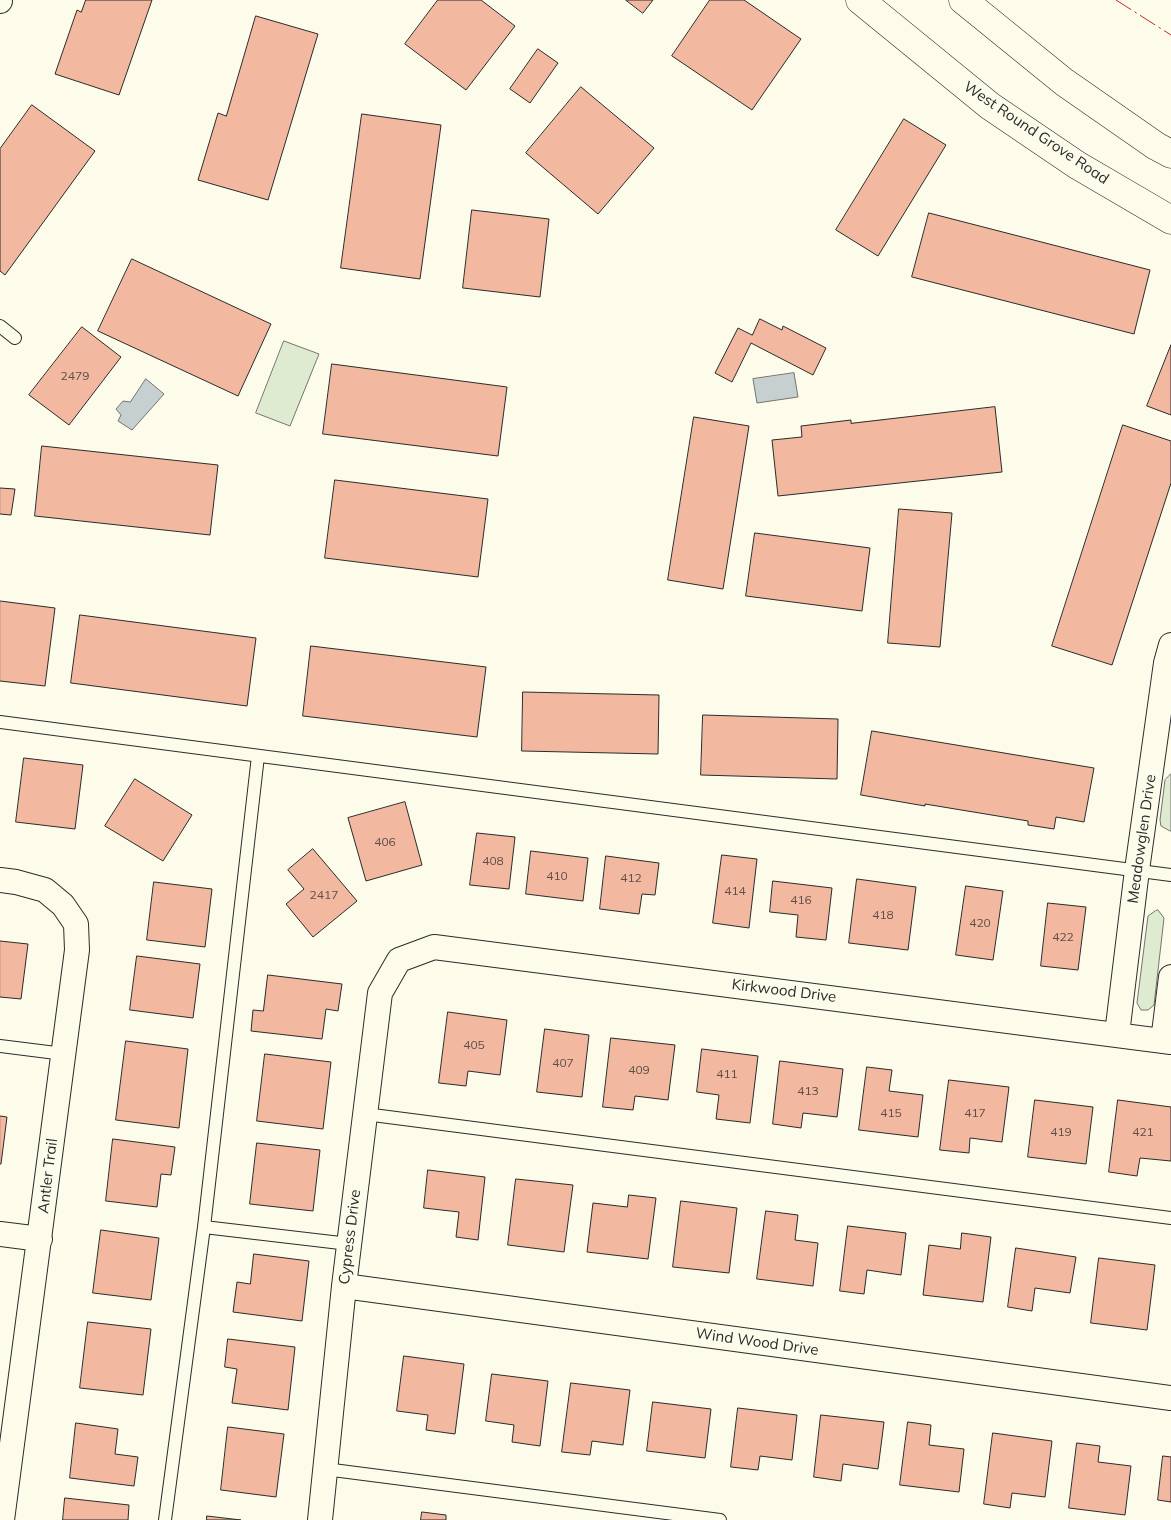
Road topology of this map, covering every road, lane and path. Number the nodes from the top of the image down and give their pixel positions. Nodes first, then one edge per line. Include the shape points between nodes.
1 (860, 0) edge
2 (963, 0) edge
3 (1171, 154) edge
4 (1171, 220) edge
5 (0, 326) edge
6 (15, 338) dead end
7 (1171, 645) edge
8 (0, 722) edge
9 (258, 756) junction
10 (1137, 870) junction
11 (1171, 875) edge
12 (0, 880) edge
13 (399, 960) joint
14 (1171, 976) edge
15 (1117, 1034) junction
16 (1167, 1041) edge
17 (0, 1046) edge
18 (64, 1054) junction
19 (365, 1114) junction
20 (1171, 1218) edge
21 (204, 1227) junction
22 (0, 1234) edge
23 (40, 1239) junction
24 (349, 1244) junction
25 (344, 1286) junction
26 (1171, 1398) edge
27 (7, 1431) edge
28 (325, 1469) junction
29 (2, 1520) edge
30 (165, 1520) edge
31 (320, 1520) edge
32 (720, 1520) edge

1 - 4 main road, West Round Grove Road via 990,106 1077,165
2 - 3 main road via 1064,82
5 - 6 lane
7 - 10 street, Meadowglen Drive
8 - 9 lane
9 - 10 lane
9 - 21 lane
10 - 11 lane
10 - 15 street, Meadowglen Drive
12 - 18 street, Antler Trail via 45,890 63,905 76,924 77,950
13 - 15 street, Kirkwood Drive via 434,947
13 - 19 street, Cypress Drive via 380,993
14 - 16 street
15 - 16 street, Kirkwood Drive
17 - 18 lane
18 - 23 street, Antler Trail
19 - 20 lane
19 - 24 street, Cypress Drive
21 - 24 lane
21 - 30 lane
22 - 23 street
23 - 27 street, Antler Trail
24 - 25 street, Cypress Drive
25 - 26 street, Wind Wood Drive
25 - 28 street, Cypress Drive
27 - 29 street, Antler Trail
28 - 31 street, Cypress Drive
28 - 32 lane

